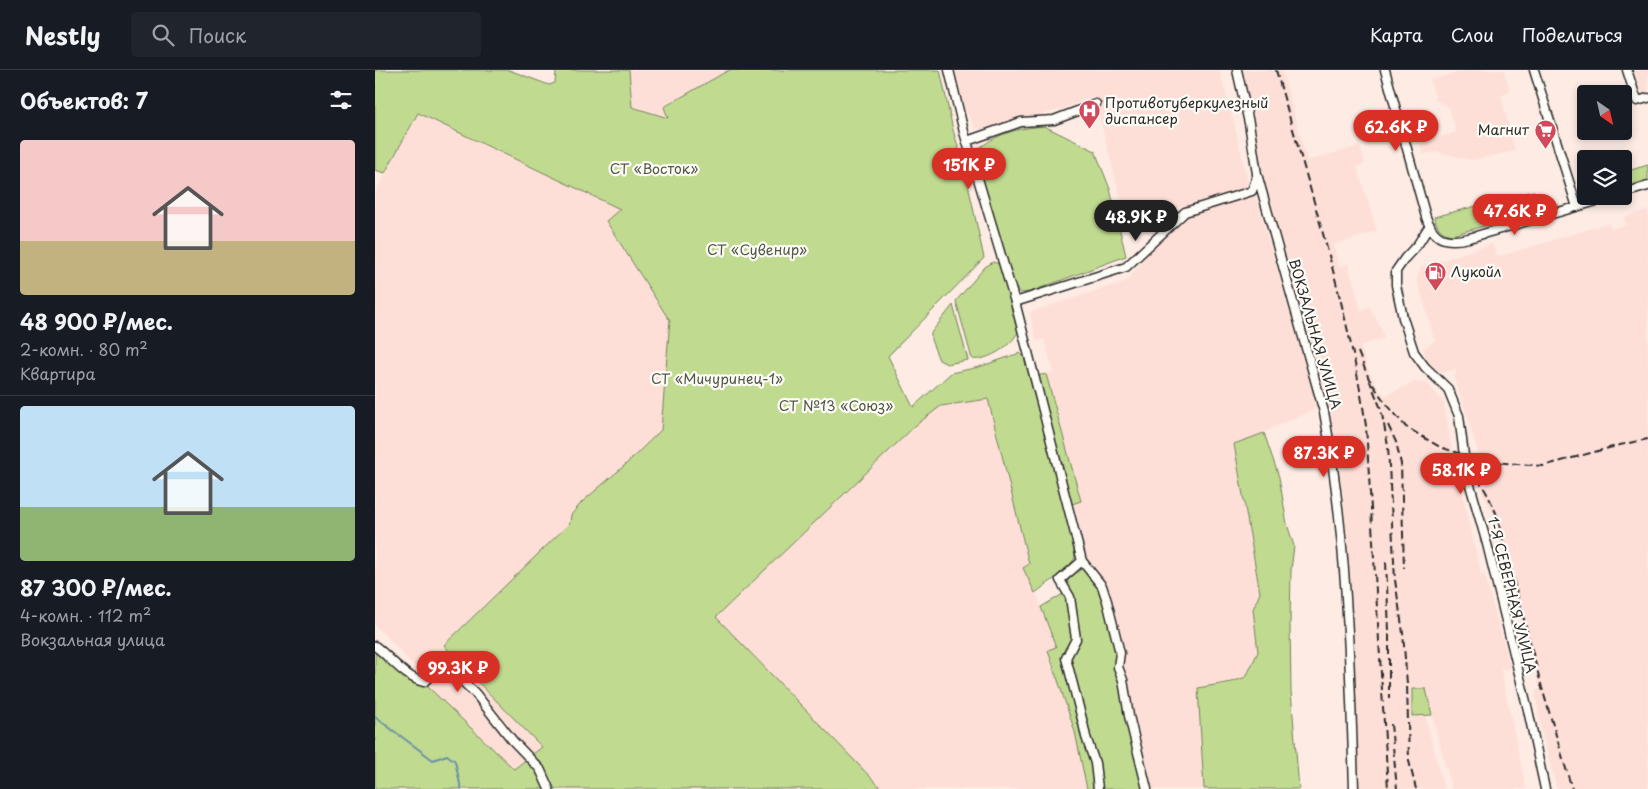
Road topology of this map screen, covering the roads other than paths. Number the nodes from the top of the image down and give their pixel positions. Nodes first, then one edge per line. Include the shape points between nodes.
1 (949, 70) edge
2 (1237, 70) edge
3 (1385, 70) edge
4 (1535, 70) edge
5 (1627, 70) edge
6 (1648, 98) edge
7 (1096, 104) dead end
8 (967, 141) junction
9 (1257, 174) junction
10 (1648, 186) edge
11 (1632, 191) edge
12 (1584, 205) edge
13 (1577, 207) junction
14 (1430, 225) junction
15 (1015, 302) junction
16 (1082, 561) junction
17 (375, 646) edge
18 (546, 788) edge
19 (1099, 789) edge
20 (1147, 789) edge
21 (1354, 789) edge
22 (1545, 789) edge

1 - 8 street
2 - 9 street, ВОКЗАЛЬНАЯ УЛИЦА
3 - 14 street
4 - 13 street
5 - 6 street via 1637,101
7 - 8 street via 1054,120 1021,122
8 - 15 street
9 - 15 street via 1252,191 1185,212 1126,267
9 - 21 street, ВОКЗАЛЬНАЯ УЛИЦА via 1330,443 1342,537
10 - 11 street
12 - 13 street
13 - 14 street via 1457,240 1448,241 1438,236
14 - 22 street, 1-Я СЕВЕРНАЯ УЛИЦА via 1396,271 1396,285 1410,343 1425,367 1447,390 1456,407 1466,471 1487,544
15 - 16 street
16 - 19 street via 1060,580 1070,597 1076,639 1066,658
16 - 20 street via 1102,586 1107,601 1120,653 1118,667
17 - 18 street via 417,680 424,682 439,669 447,669 460,679 475,692 513,741 540,769

